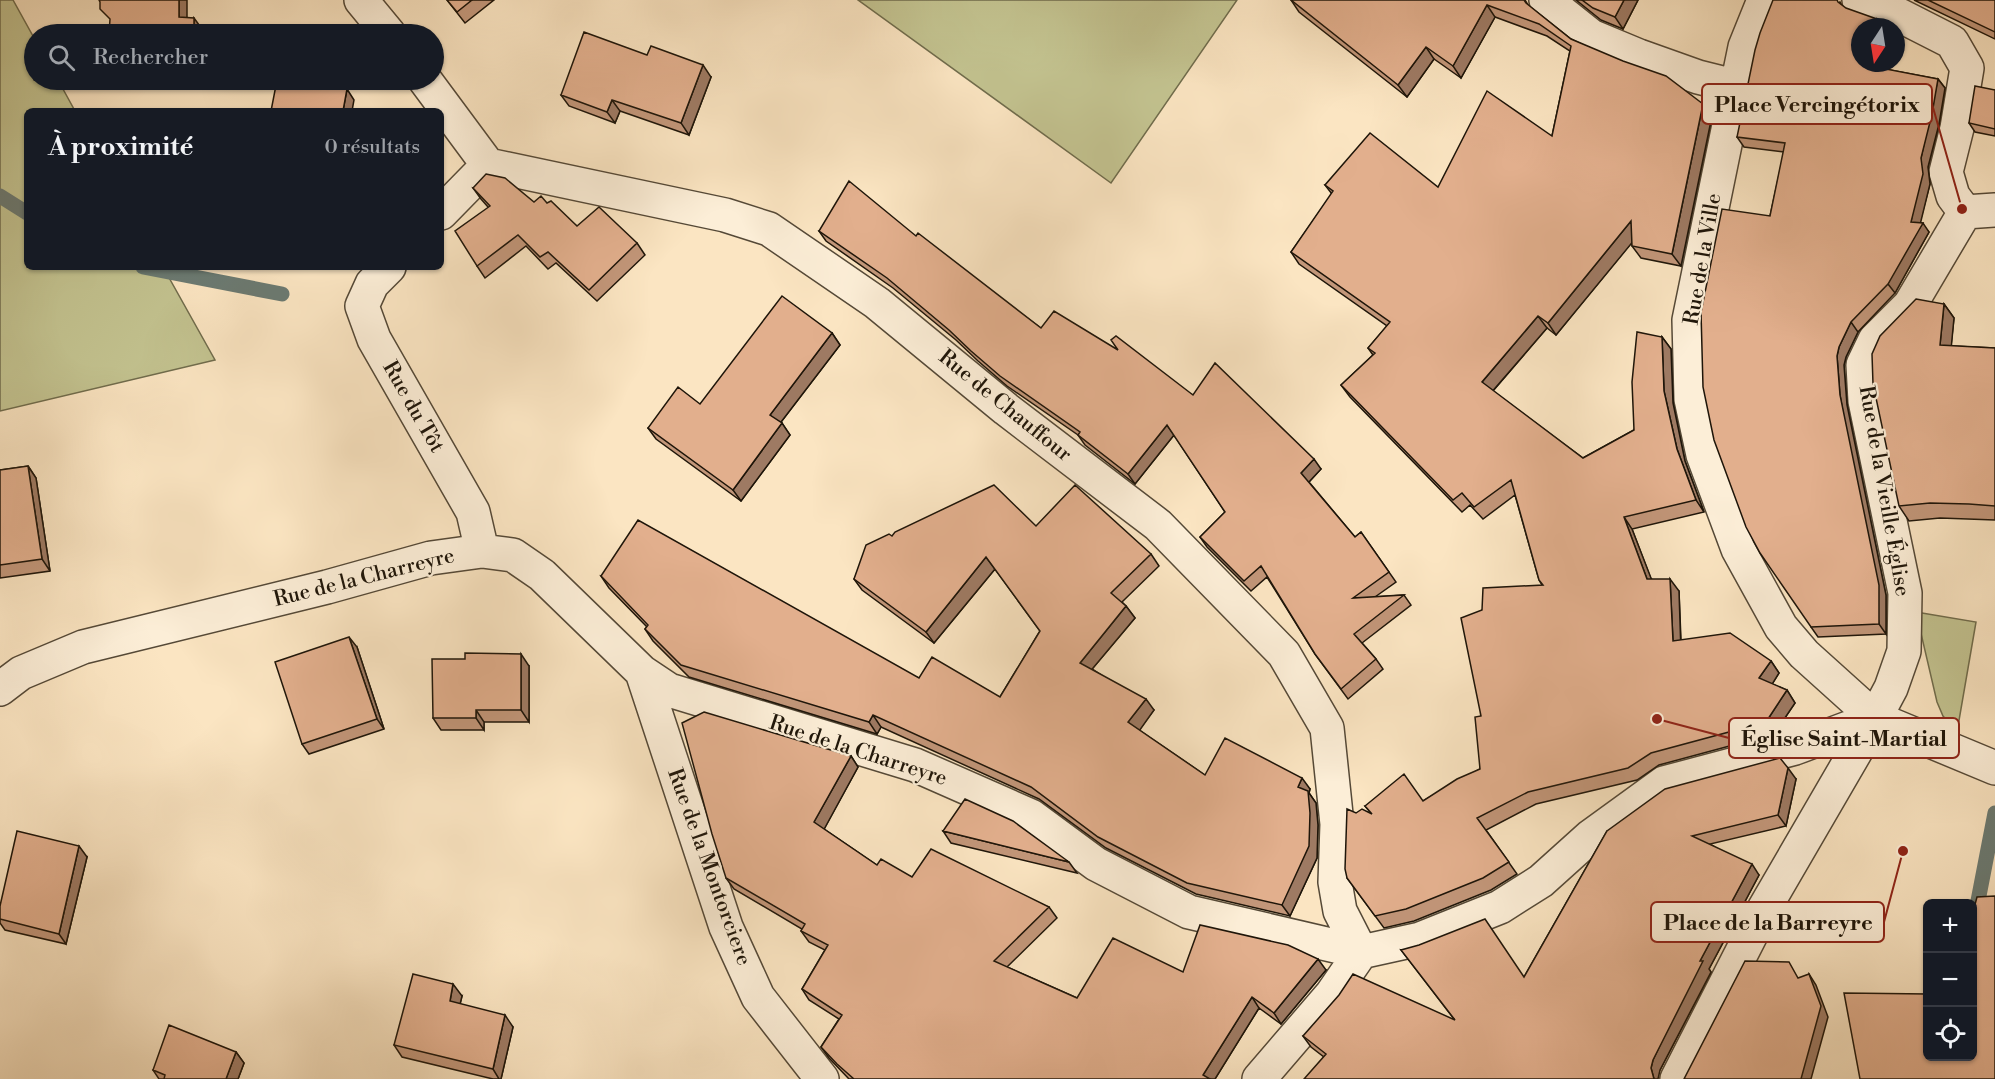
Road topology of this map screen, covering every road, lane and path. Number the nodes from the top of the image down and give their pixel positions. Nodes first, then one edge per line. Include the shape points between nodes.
1 (362, 0) edge
2 (1546, 0) edge
3 (1764, 0) edge
4 (1859, 0) edge
5 (381, 24) edge
6 (1738, 87) junction
7 (432, 90) edge
8 (488, 165) junction
9 (444, 210) edge
10 (1980, 211) edge
11 (386, 270) edge
12 (482, 551) junction
13 (642, 672) junction
14 (0, 689) edge
15 (1875, 718) junction
16 (1995, 768) edge
17 (1361, 952) junction
18 (822, 1079) edge
19 (1259, 1079) edge
20 (1677, 1079) edge

1 - 5 street
2 - 6 street via 1591,36 1678,70
3 - 6 street, Rue de la Ville via 1745,48
4 - 10 street via 1952,42 1967,68 1946,172 1953,196
6 - 15 street, Rue de la Ville via 1689,320 1691,399 1703,455 1738,549 1781,627 1804,654
7 - 8 street
8 - 9 street
8 - 17 street, Rue de Chauffour via 725,215 769,229 877,303 1006,409 1158,525 1284,654 1328,728 1337,824 1335,882 1340,911
10 - 15 street, Rue de la Vieille Église via 1910,305 1875,340 1863,365 1865,401 1905,593 1905,651
11 - 12 street, Rue du Tôt via 372,285 362,306 374,339 473,512
12 - 13 street, Rue de la Charreyre via 513,555 542,575
12 - 14 street, Rue de la Charreyre via 432,558 83,647 21,673
13 - 17 street, Rue de la Charreyre via 669,690 915,765 1031,816 1096,864 1189,912
13 - 18 street, Rue de la Montorciere via 726,927 758,997
15 - 16 street, Rue de la Ville
15 - 17 street, Rue de la Charreyre via 1795,748 1664,783 1592,836 1541,881 1500,907 1420,939
15 - 20 street, Rue de la Vieille Église via 1764,909
17 - 19 street via 1332,994

